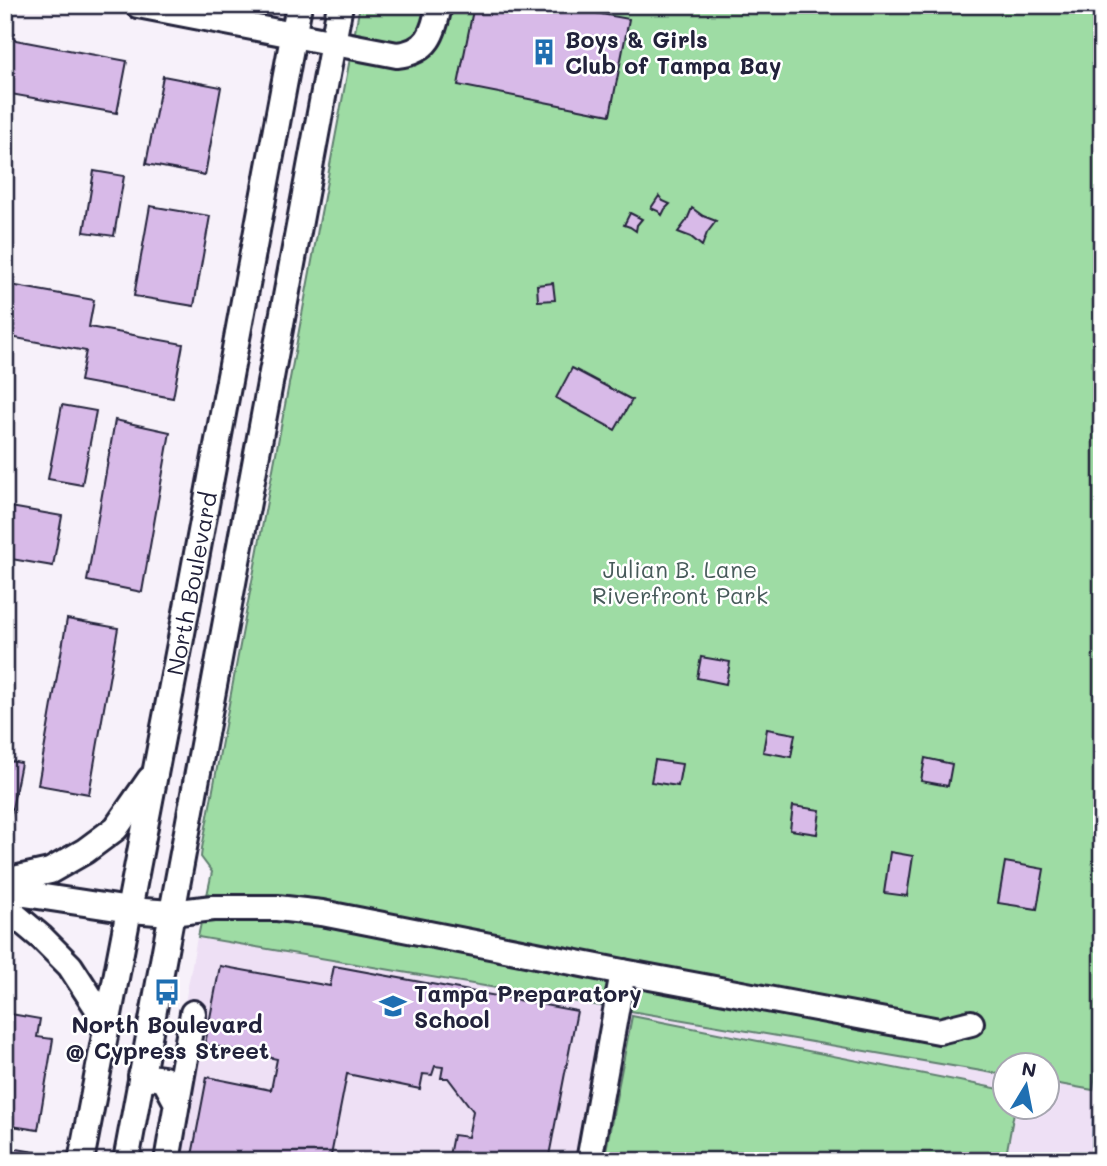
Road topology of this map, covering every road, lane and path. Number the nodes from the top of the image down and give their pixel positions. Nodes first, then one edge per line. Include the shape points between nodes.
1 (138, 5) edge
2 (299, 5) edge
3 (340, 5) edge
4 (439, 5) edge
5 (195, 11) edge
6 (293, 36) junction
7 (333, 43) junction
8 (155, 773) junction
9 (5, 881) edge
10 (5, 891) edge
11 (5, 908) edge
12 (130, 910) junction
13 (171, 913) junction
14 (623, 972) junction
15 (193, 1013) dead end
16 (107, 1023) junction
17 (971, 1023) dead end
18 (141, 1076) junction
19 (177, 1103) junction
20 (81, 1161) edge
21 (126, 1161) edge
22 (167, 1161) edge
23 (589, 1161) edge

1 - 5 street
2 - 6 street, North Boulevard
3 - 7 street, North Boulevard
4 - 7 street via 434,31 409,54
5 - 6 street
6 - 7 street
6 - 8 street, North Boulevard
7 - 13 street, North Boulevard
8 - 9 street via 116,828 85,851 50,871
8 - 12 street, North Boulevard
10 - 12 street
11 - 16 street via 70,966
12 - 13 street
12 - 16 street, North Boulevard
13 - 14 street via 277,908 322,913
13 - 18 street, North Boulevard
14 - 17 street via 939,1031
14 - 23 street
15 - 19 street
16 - 20 street, North Boulevard
18 - 19 street via 164,1080
18 - 21 street, North Boulevard
19 - 22 street

